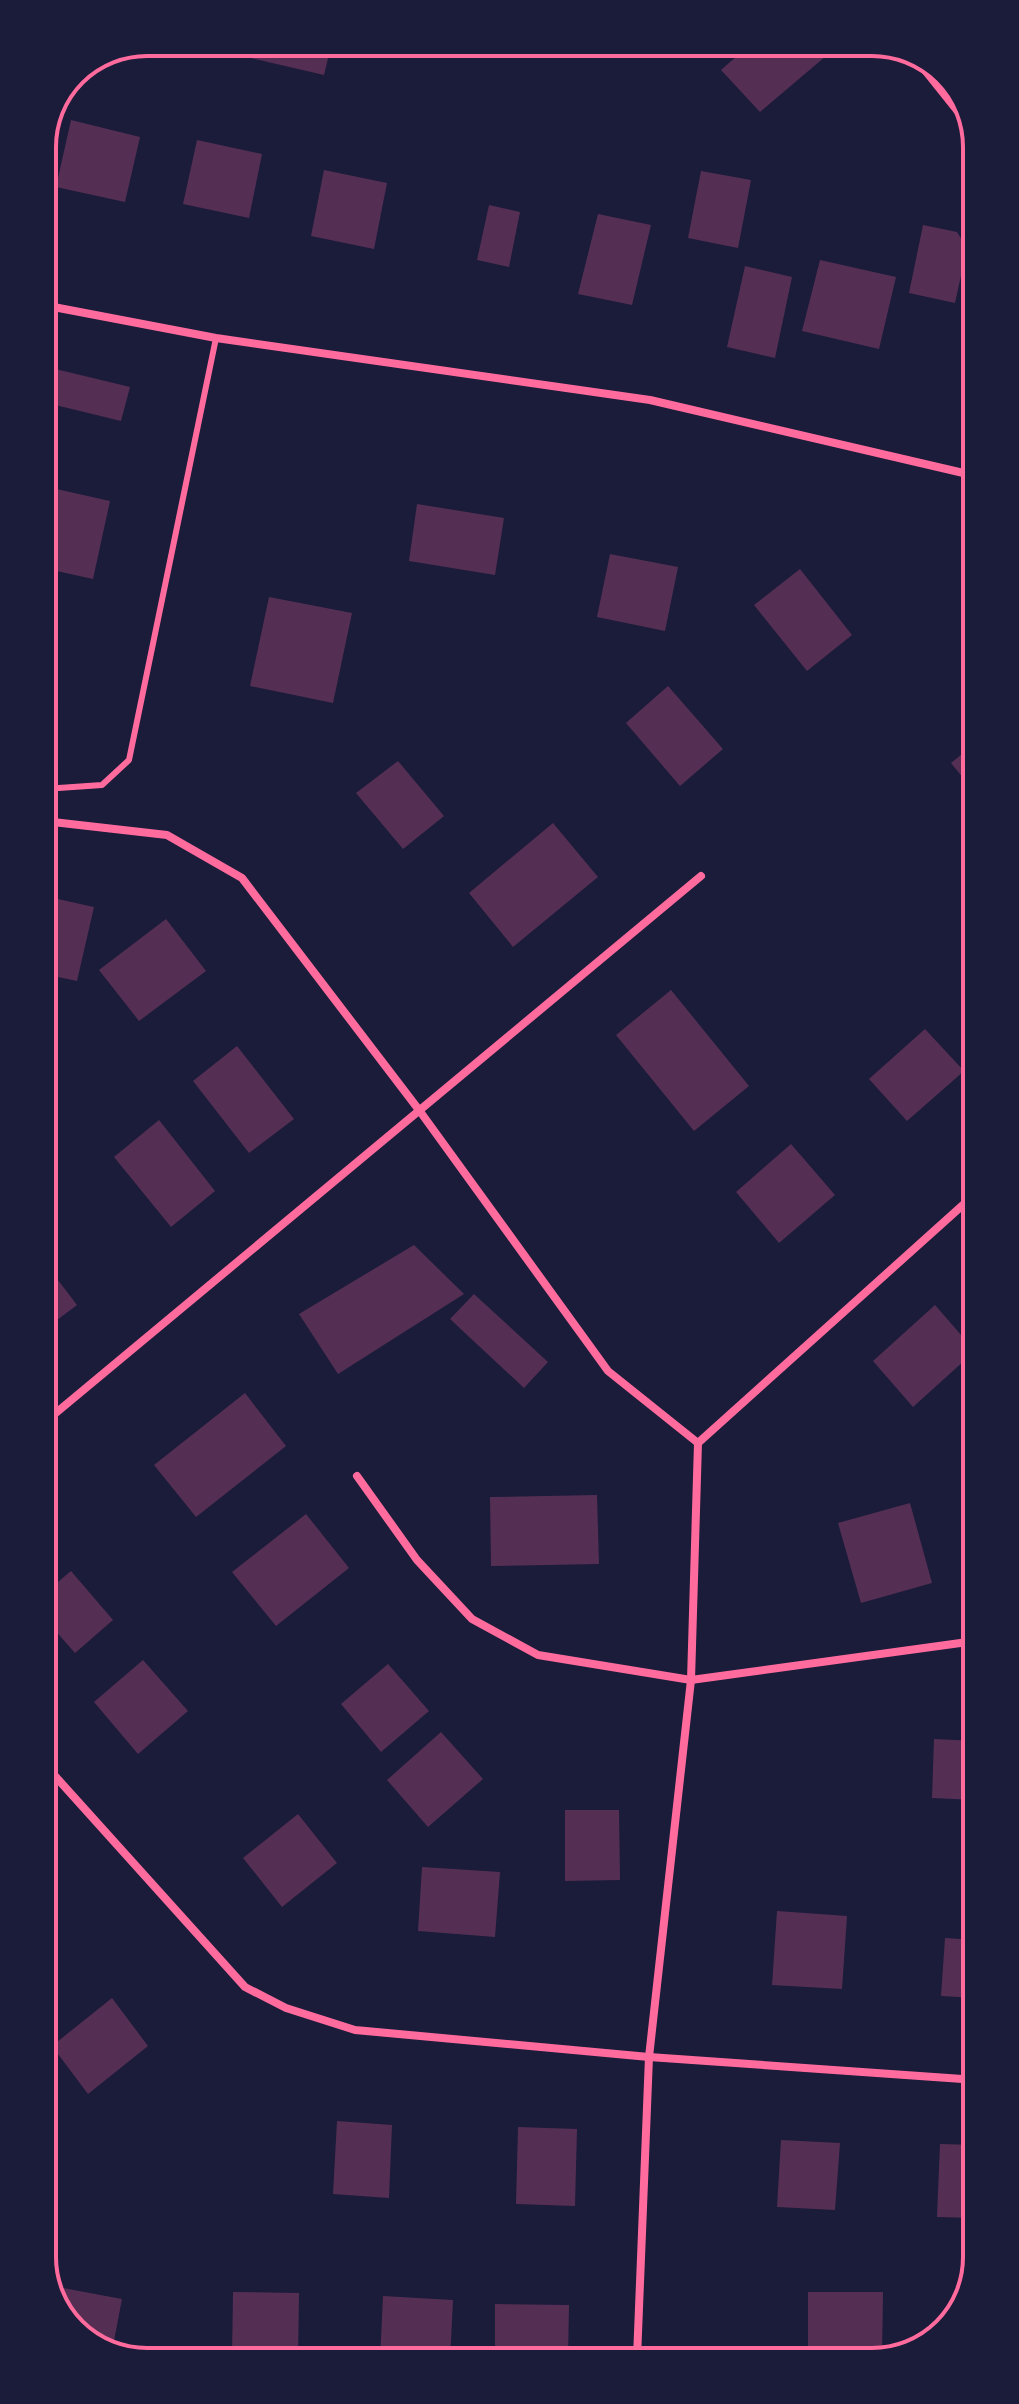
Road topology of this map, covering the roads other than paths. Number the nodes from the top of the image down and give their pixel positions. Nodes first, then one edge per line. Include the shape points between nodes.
1 (932, 79) edge
2 (953, 105) edge
3 (56, 307) edge
4 (216, 338) junction
5 (963, 473) edge
6 (56, 788) edge
7 (56, 822) edge
8 (701, 876) dead end
9 (419, 1110) junction
10 (963, 1205) edge
11 (56, 1413) edge
12 (698, 1443) junction
13 (357, 1476) dead end
14 (963, 1643) edge
15 (691, 1680) junction
16 (56, 1777) edge
17 (649, 2057) junction
18 (963, 2079) edge
19 (637, 2348) edge

1 - 2 street
3 - 4 street
4 - 5 street via 650,400
4 - 6 lane via 129,760 102,785
7 - 9 street via 167,835 242,878
8 - 9 street
9 - 11 street
9 - 12 street via 608,1371
10 - 12 street
12 - 15 street
13 - 15 street via 417,1560 472,1619 538,1655
14 - 15 street
15 - 17 street
16 - 17 street via 245,1987 286,2008 355,2030
17 - 18 street
17 - 19 street

